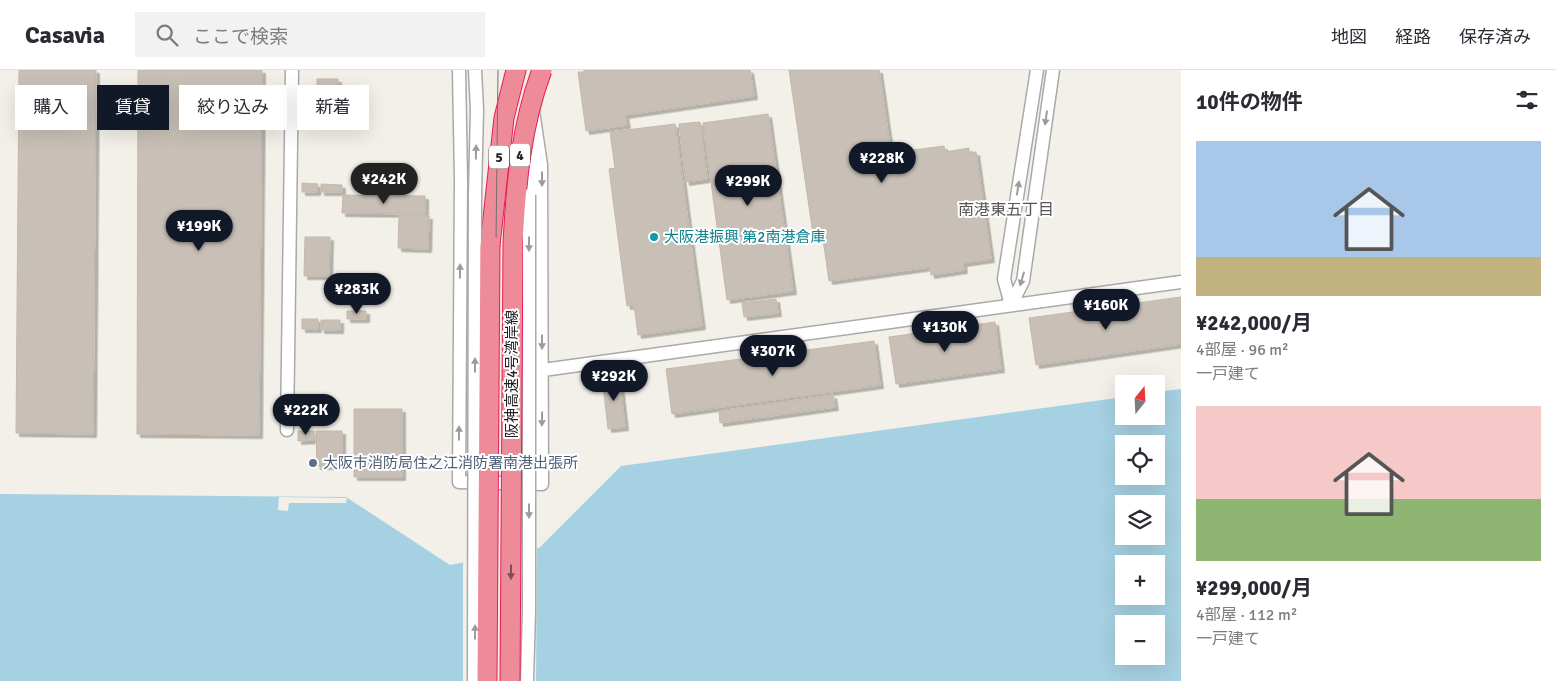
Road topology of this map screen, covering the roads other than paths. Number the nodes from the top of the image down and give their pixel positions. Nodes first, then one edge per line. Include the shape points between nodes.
1 (292, 70) edge
2 (458, 70) edge
3 (475, 70) edge
4 (505, 70) edge
5 (516, 70) edge
6 (531, 70) edge
7 (535, 70) edge
8 (542, 70) edge
9 (1037, 70) edge
10 (1053, 70) edge
11 (531, 96) junction
12 (513, 244) junction
13 (490, 245) junction
14 (1181, 282) edge
15 (1011, 305) junction
16 (542, 370) junction
17 (287, 430) dead end
18 (474, 681) edge
19 (487, 681) edge
20 (510, 681) edge
21 (527, 681) edge

1 - 17 street
16 -> 2 street via 542,484 459,482 461,180
18 -> 3 street, bridge
4 - 13 highway, 阪神高速4号湾岸線 / 4 via 492,140
5 - 13 highway, 5 via 504,118
6 - 11 street
7 - 12 highway, 5, bridge via 517,143
8 - 12 highway, 阪神高速4号湾岸線 / 4, bridge via 522,142
15 -> 9 street via 1004,279
10 -> 15 street via 1023,280
11 -> 16 street via 542,165
11 -> 21 street, bridge
12 -> 20 highway, 阪神高速4号湾岸線 / 4, bridge
13 - 19 highway, 阪神高速4号湾岸線 / 4, bridge
14 - 15 street
15 - 16 street

